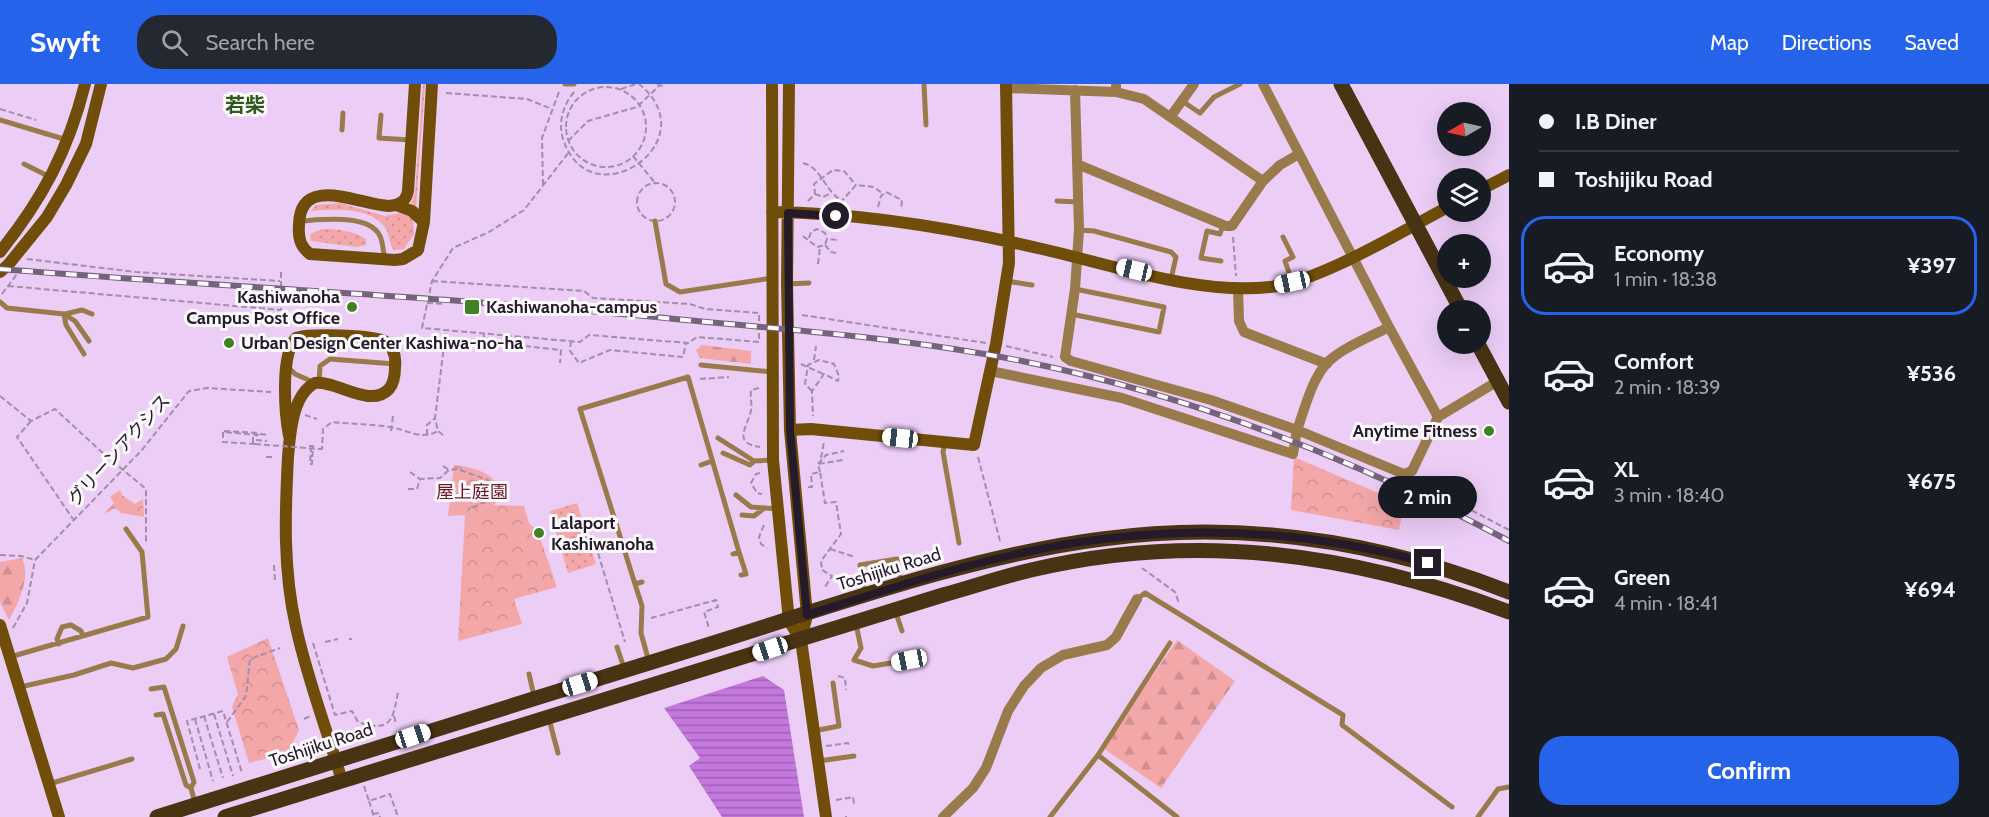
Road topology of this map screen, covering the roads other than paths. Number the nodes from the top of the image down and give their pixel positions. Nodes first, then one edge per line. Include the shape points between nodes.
1 (85, 84) edge
2 (101, 84) edge
3 (416, 84) edge
4 (432, 84) edge
5 (563, 84) edge
6 (772, 84) edge
7 (789, 84) edge
8 (924, 84) edge
9 (1194, 84) edge
10 (1239, 84) edge
11 (1263, 84) edge
12 (1341, 84) edge
13 (576, 85) edge
14 (1006, 86) edge
15 (1116, 88) edge
16 (1075, 90) junction
17 (1181, 100) junction
18 (344, 113) dead end
19 (381, 115) dead end
20 (1171, 116) junction
21 (0, 120) edge
22 (926, 125) dead end
23 (342, 130) dead end
24 (69, 141) junction
25 (412, 141) junction
26 (1299, 154) junction
27 (24, 164) dead end
28 (1077, 164) junction
29 (1509, 175) edge
30 (52, 177) junction
31 (1263, 181) junction
32 (1491, 184) edge
33 (1057, 201) dead end
34 (1079, 202) junction
35 (396, 205) junction
36 (772, 212) junction
37 (788, 213) junction
38 (1437, 213) edge
39 (299, 221) junction
40 (654, 221) road end
41 (424, 222) junction
42 (1415, 224) junction
43 (1228, 225) junction
44 (1078, 230) junction
45 (1283, 237) dead end
46 (1010, 242) junction
47 (0, 252) edge
48 (1353, 256) junction
49 (1077, 257) junction
50 (385, 259) junction
51 (1221, 261) dead end
52 (0, 272) edge
53 (772, 278) junction
54 (1172, 279) junction
55 (1006, 281) junction
56 (1292, 282) junction
57 (809, 283) dead end
58 (787, 284) junction
59 (1032, 285) dead end
60 (1238, 288) junction
61 (1075, 289) junction
62 (1456, 300) edge
63 (0, 302) edge
64 (64, 314) junction
65 (92, 314) dead end
66 (1071, 314) junction
67 (1389, 327) junction
68 (89, 341) dead end
69 (84, 354) dead end
70 (1483, 354) edge
71 (396, 364) junction
72 (1327, 364) junction
73 (701, 365) dead end
74 (288, 367) junction
75 (990, 371) junction
76 (772, 372) junction
77 (1498, 381) junction
78 (317, 383) junction
79 (1509, 402) edge
80 (1438, 417) junction
81 (790, 430) junction
82 (1297, 430) junction
83 (295, 437) junction
84 (718, 438) dead end
85 (945, 443) junction
86 (723, 453) dead end
87 (773, 460) junction
88 (712, 461) junction
89 (754, 461) junction
90 (701, 465) dead end
91 (736, 495) dead end
92 (763, 509) junction
93 (777, 509) junction
94 (742, 515) dead end
95 (730, 523) junction
96 (723, 525) dead end
97 (625, 526) dead end
98 (617, 528) junction
99 (126, 529) dead end
100 (959, 543) dead end
101 (633, 552) dead end
102 (626, 555) junction
103 (741, 575) dead end
104 (642, 582) dead end
105 (635, 584) junction
106 (902, 586) junction
107 (1509, 592) edge
108 (866, 597) junction
109 (1137, 599) joint
110 (642, 606) junction
111 (649, 608) road end
112 (895, 610) junction
113 (1509, 612) edge
114 (807, 615) junction
115 (789, 621) junction
116 (855, 622) junction
117 (183, 626) dead end
118 (6, 628) edge
119 (902, 632) dead end
120 (83, 636) junction
121 (801, 640) junction
122 (1170, 643) dead end
123 (59, 644) junction
124 (617, 647) dead end
125 (10, 657) junction
126 (909, 660) dead end
127 (649, 663) junction
128 (625, 670) junction
129 (529, 674) dead end
130 (833, 682) dead end
131 (20, 687) junction
132 (151, 690) dead end
133 (535, 698) junction
134 (156, 715) dead end
135 (548, 718) junction
136 (814, 731) junction
137 (558, 753) dead end
138 (1098, 755) junction
139 (854, 756) dead end
140 (132, 759) dead end
141 (336, 760) junction
142 (819, 761) junction
143 (188, 763) junction
144 (179, 765) junction
145 (342, 781) junction
146 (49, 784) junction
147 (1509, 787) edge
148 (191, 788) junction
149 (196, 805) junction
150 (1452, 807) dead end
151 (59, 817) edge
152 (157, 817) edge
153 (225, 817) edge
154 (826, 817) edge
155 (943, 817) edge
156 (1050, 817) edge
157 (1177, 817) edge
158 (1478, 817) edge

1 - 24 street
2 - 52 street via 86,144 66,184 46,217
3 - 25 street
4 - 41 street
5 - 13 lane
6 - 36 street
7 - 37 street
8 - 22 lane
9 - 17 street
10 - 17 lane via 1214,97 1200,113
11 - 26 street
12 - 42 main road
14 - 16 street
14 - 46 street
15 - 16 street
15 - 20 street
16 - 28 street
17 - 20 street
18 - 23 lane
19 - 25 lane via 379,138
20 - 31 street
21 - 24 lane
24 - 30 street
25 - 35 street via 408,191
26 - 31 street
26 - 48 street
27 - 30 lane
28 - 34 street
28 - 43 street
29 - 32 street
30 - 47 street
31 - 43 street
33 - 34 lane
34 - 44 street
35 - 39 street via 325,195 306,202
35 - 41 street via 412,211
36 - 37 street
36 - 53 street
37 - 46 street via 880,219
37 - 58 street
38 - 42 street
39 - 50 lane via 335,219 367,224 380,236
39 - 50 street via 301,245 310,254
40 - 53 lane via 670,288 680,292
41 - 50 street via 418,250 404,259
42 - 48 street
42 - 62 main road
43 - 51 lane via 1220,234 1207,231 1201,258
44 - 49 street
44 - 54 lane via 1171,252 1176,257
45 - 56 lane via 1293,257 1285,261
46 - 49 street
46 - 55 street
48 - 56 street
48 - 67 street
49 - 54 street
49 - 61 street
53 - 76 street
54 - 60 street
55 - 59 lane
55 - 75 street
56 - 60 street
57 - 58 lane
58 - 81 street
60 - 72 street via 1239,321 1244,332
61 - 66 street
61 - 66 lane via 1164,307 1160,332
63 - 64 lane via 7,308
64 - 65 lane via 82,310
64 - 68 lane via 75,321
64 - 69 lane via 66,325
66 - 82 street via 1065,357 1071,361 1211,400
67 - 72 street via 1334,356
67 - 80 street
70 - 77 main road
71 - 74 street via 392,348 382,340 313,335 301,336 291,344
71 - 78 lane via 330,359 320,366
71 - 78 street via 390,389 383,393 363,395 334,384
72 - 82 street via 1314,385
73 - 76 lane
74 - 78 lane
74 - 83 street via 284,411
75 - 82 street via 1122,398 1293,454
75 - 85 street via 974,445
76 - 87 street
77 - 79 main road
77 - 80 street
78 - 83 street via 302,392
80 - 82 street via 1412,471 1404,474
81 - 85 street
81 - 114 street
83 - 141 street via 285,526 289,588 296,628
84 - 89 lane
85 - 100 lane via 943,452
86 - 89 lane via 750,465
87 - 89 lane
87 - 93 street
88 - 90 lane
88 - 95 lane
88 - 98 lane via 688,378 580,409 609,491
91 - 92 lane via 751,507
92 - 93 lane
92 - 94 lane via 754,516
93 - 115 street
95 - 96 lane
95 - 103 lane via 736,553 746,574
97 - 98 lane
98 - 102 lane
99 - 120 lane via 142,552 148,617
101 - 102 lane
102 - 105 lane
104 - 105 lane
105 - 110 lane
106 - 107 main road, Toshijiku Road via 956,569 1081,542 1144,534 1222,532 1354,545 1428,563
106 - 108 main road, Toshijiku Road
106 - 108 lane via 897,559 860,565
108 - 114 main road, Toshijiku Road
109 - 150 lane via 1145,593 1343,715 1342,725
109 - 155 street via 1116,637 1107,645 1063,655 1041,668 1024,686 1008,711 986,768 973,788
110 - 111 lane
110 - 127 lane via 641,633
112 - 113 main road via 1030,570 1076,561 1222,551 1353,564 1429,583
112 - 116 main road
112 - 119 lane
114 - 115 main road, Toshijiku Road
114 - 121 street
115 - 121 street
115 - 127 main road, Toshijiku Road
116 - 121 main road
116 - 126 lane via 861,648 854,660 873,666
117 - 131 lane via 176,649 166,659 133,668 111,663
118 - 125 street
120 - 123 lane
120 - 123 lane via 71,624 62,627
121 - 135 main road
121 - 136 street
122 - 138 lane
123 - 125 lane
124 - 128 lane
125 - 131 street
127 - 128 main road, Toshijiku Road
128 - 133 main road, Toshijiku Road
129 - 133 lane
130 - 136 lane via 839,726
131 - 146 street
132 - 143 lane via 164,687
133 - 141 main road, Toshijiku Road
134 - 144 lane via 163,714
135 - 137 lane
135 - 145 main road
136 - 142 street
138 - 156 lane
138 - 157 lane
139 - 142 lane
140 - 146 lane
141 - 145 street
141 - 149 main road, Toshijiku Road
142 - 154 street
143 - 144 lane
143 - 148 lane via 194,782
144 - 148 lane via 186,785
145 - 153 main road
146 - 151 street
147 - 158 lane via 1498,789
148 - 149 lane
149 - 152 main road, Toshijiku Road

